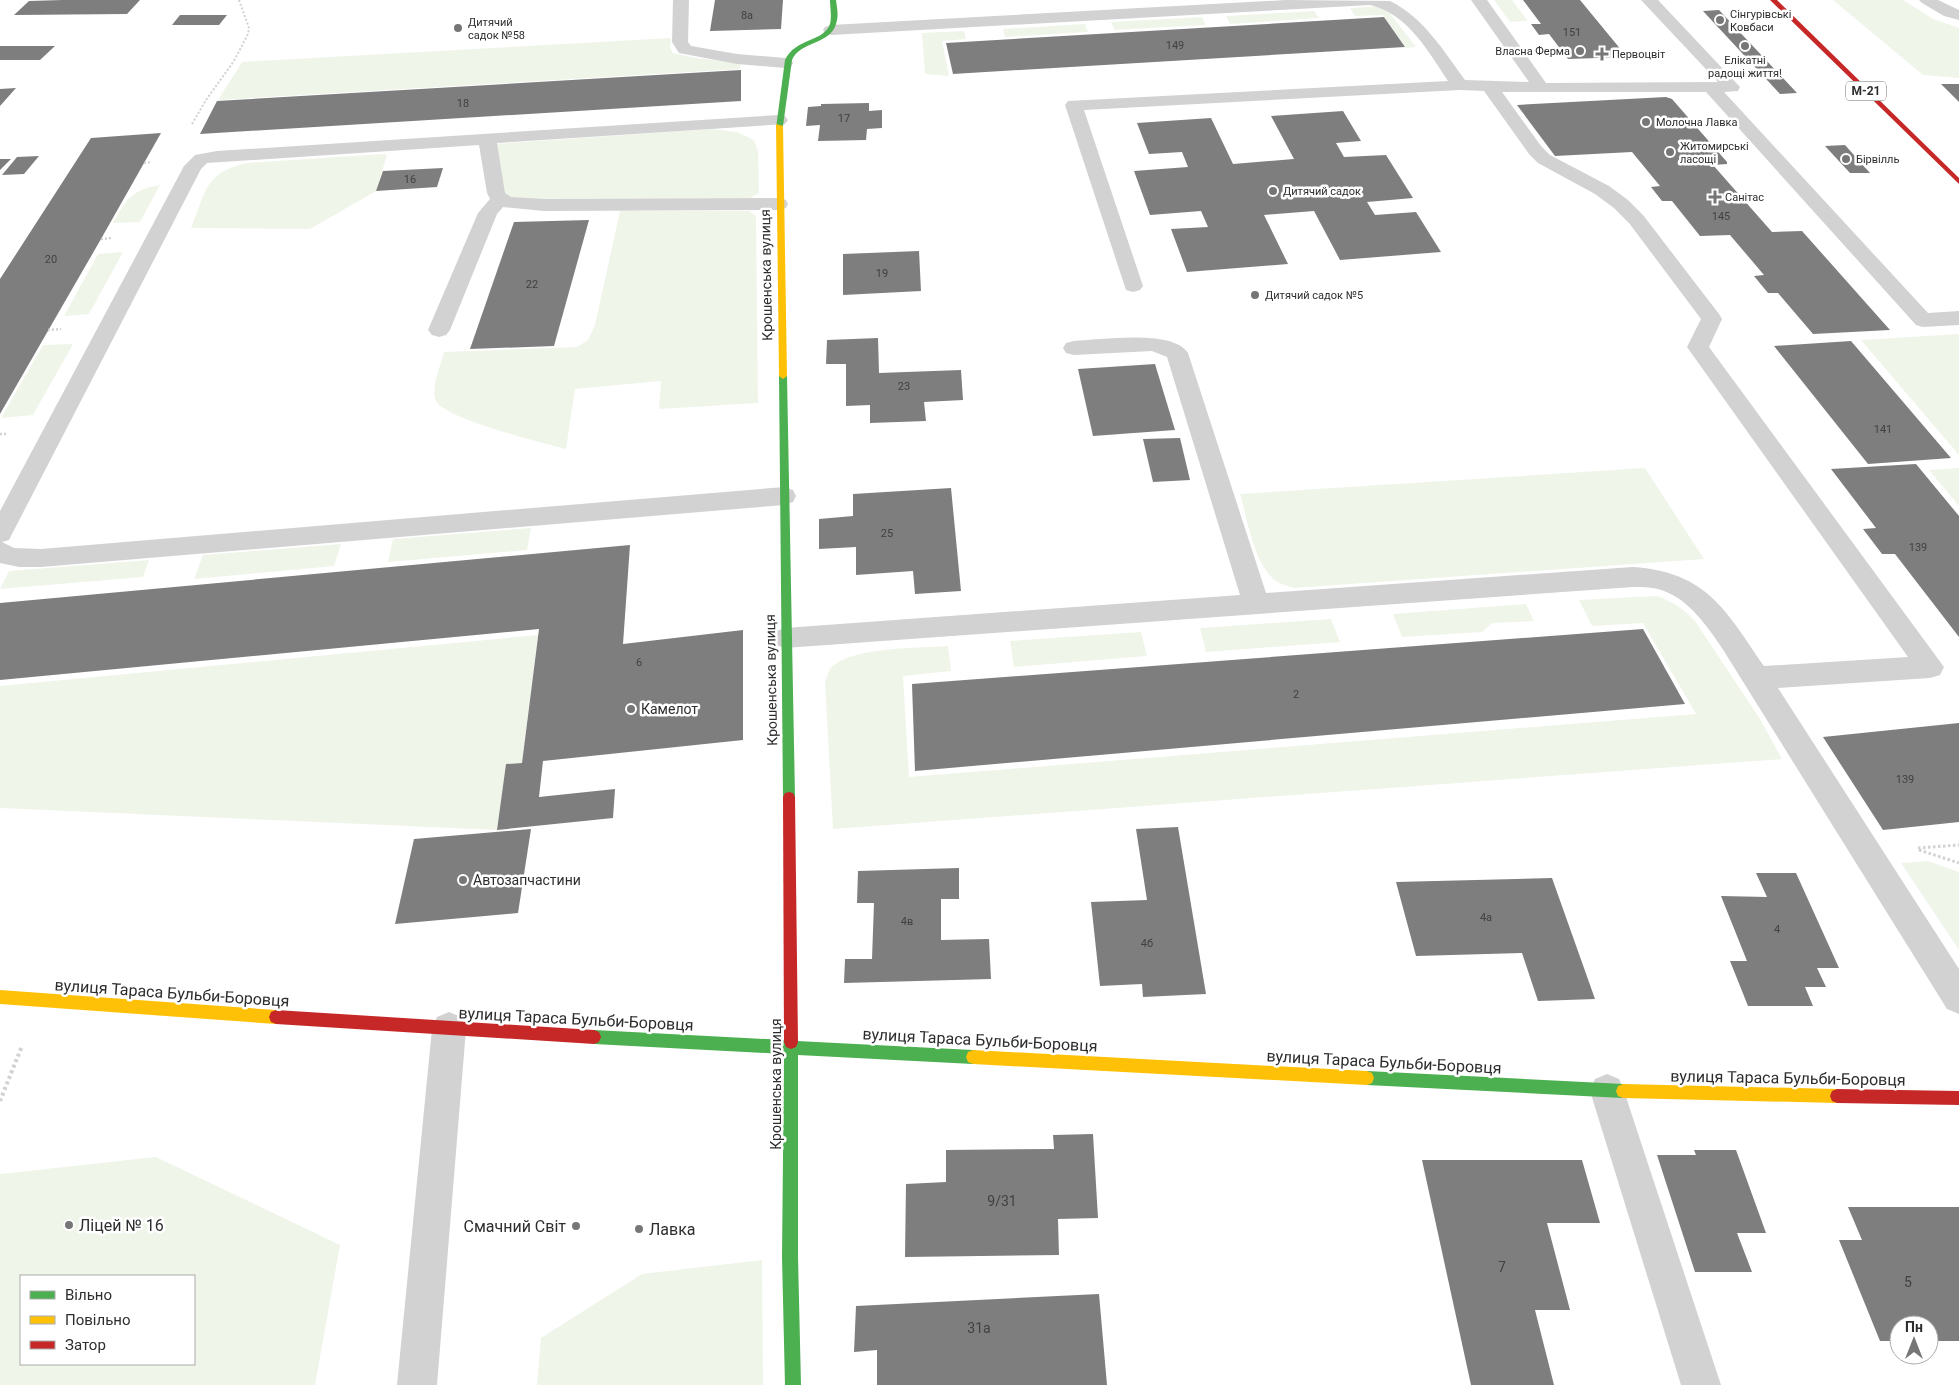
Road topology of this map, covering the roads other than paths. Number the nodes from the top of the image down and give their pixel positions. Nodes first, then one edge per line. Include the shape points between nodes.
1 (681, 0) edge
2 (833, 0) edge
3 (1370, 0) edge
4 (1478, 0) edge
5 (1649, 0) edge
6 (1773, 0) edge
7 (1927, 0) edge
8 (1959, 15) edge
9 (830, 30) junction
10 (785, 63) junction
11 (1460, 85) junction
12 (1489, 86) junction
13 (1541, 88) junction
14 (1711, 88) junction
15 (779, 120) junction
16 (486, 139) junction
17 (1959, 182) edge
18 (502, 200) junction
19 (779, 204) junction
20 (1133, 286) dead end
21 (1959, 318) edge
22 (439, 330) dead end
23 (1074, 348) dead end
24 (784, 496) junction
25 (0, 534) edge
26 (0, 551) edge
27 (1256, 604) junction
28 (785, 638) junction
29 (1757, 678) junction
30 (0, 998) edge
31 (1959, 998) edge
32 (449, 1029) junction
33 (791, 1046) junction
34 (1607, 1090) junction
35 (1959, 1098) edge
36 (417, 1385) edge
37 (793, 1385) edge
38 (1700, 1385) edge

1 - 10 lane via 680,42 686,50
2 - 9 main road
3 - 9 lane
3 - 11 lane via 1389,4 1407,16
4 - 13 lane
5 - 14 lane via 1732,87
6 - 17 main road, М-21
7 - 8 lane
9 - 10 main road via 791,53
10 - 15 main road, Крошенська вулиця via 788,70
11 - 12 lane
11 - 20 lane via 1074,105
12 - 13 lane
12 - 29 lane via 1544,159 1602,190 1636,219 1712,319 1698,347 1930,667
13 - 14 lane
14 - 21 lane via 1923,320
15 - 16 lane
15 - 19 main road, Крошенська вулиця
16 - 18 lane via 496,193
16 - 25 lane via 217,156 197,162
18 - 19 lane via 544,205
18 - 22 lane via 488,213
19 - 24 main road, Крошенська вулиця
23 - 27 lane via 1154,344 1177,353
24 - 26 lane via 41,558 16,557
24 - 28 main road, Крошенська вулиця
27 - 28 lane
27 - 29 lane via 1633,576 1660,579 1694,596
28 - 33 main road, Крошенська вулиця
29 - 31 lane
30 - 32 main road, вулиця Тараса Бульби-Боровця
32 - 33 main road, вулиця Тараса Бульби-Боровця
32 - 36 lane
33 - 34 main road, вулиця Тараса Бульби-Боровця
33 - 37 main road, Крошенська вулиця
34 - 35 main road, вулиця Тараса Бульби-Боровця
34 - 38 lane

